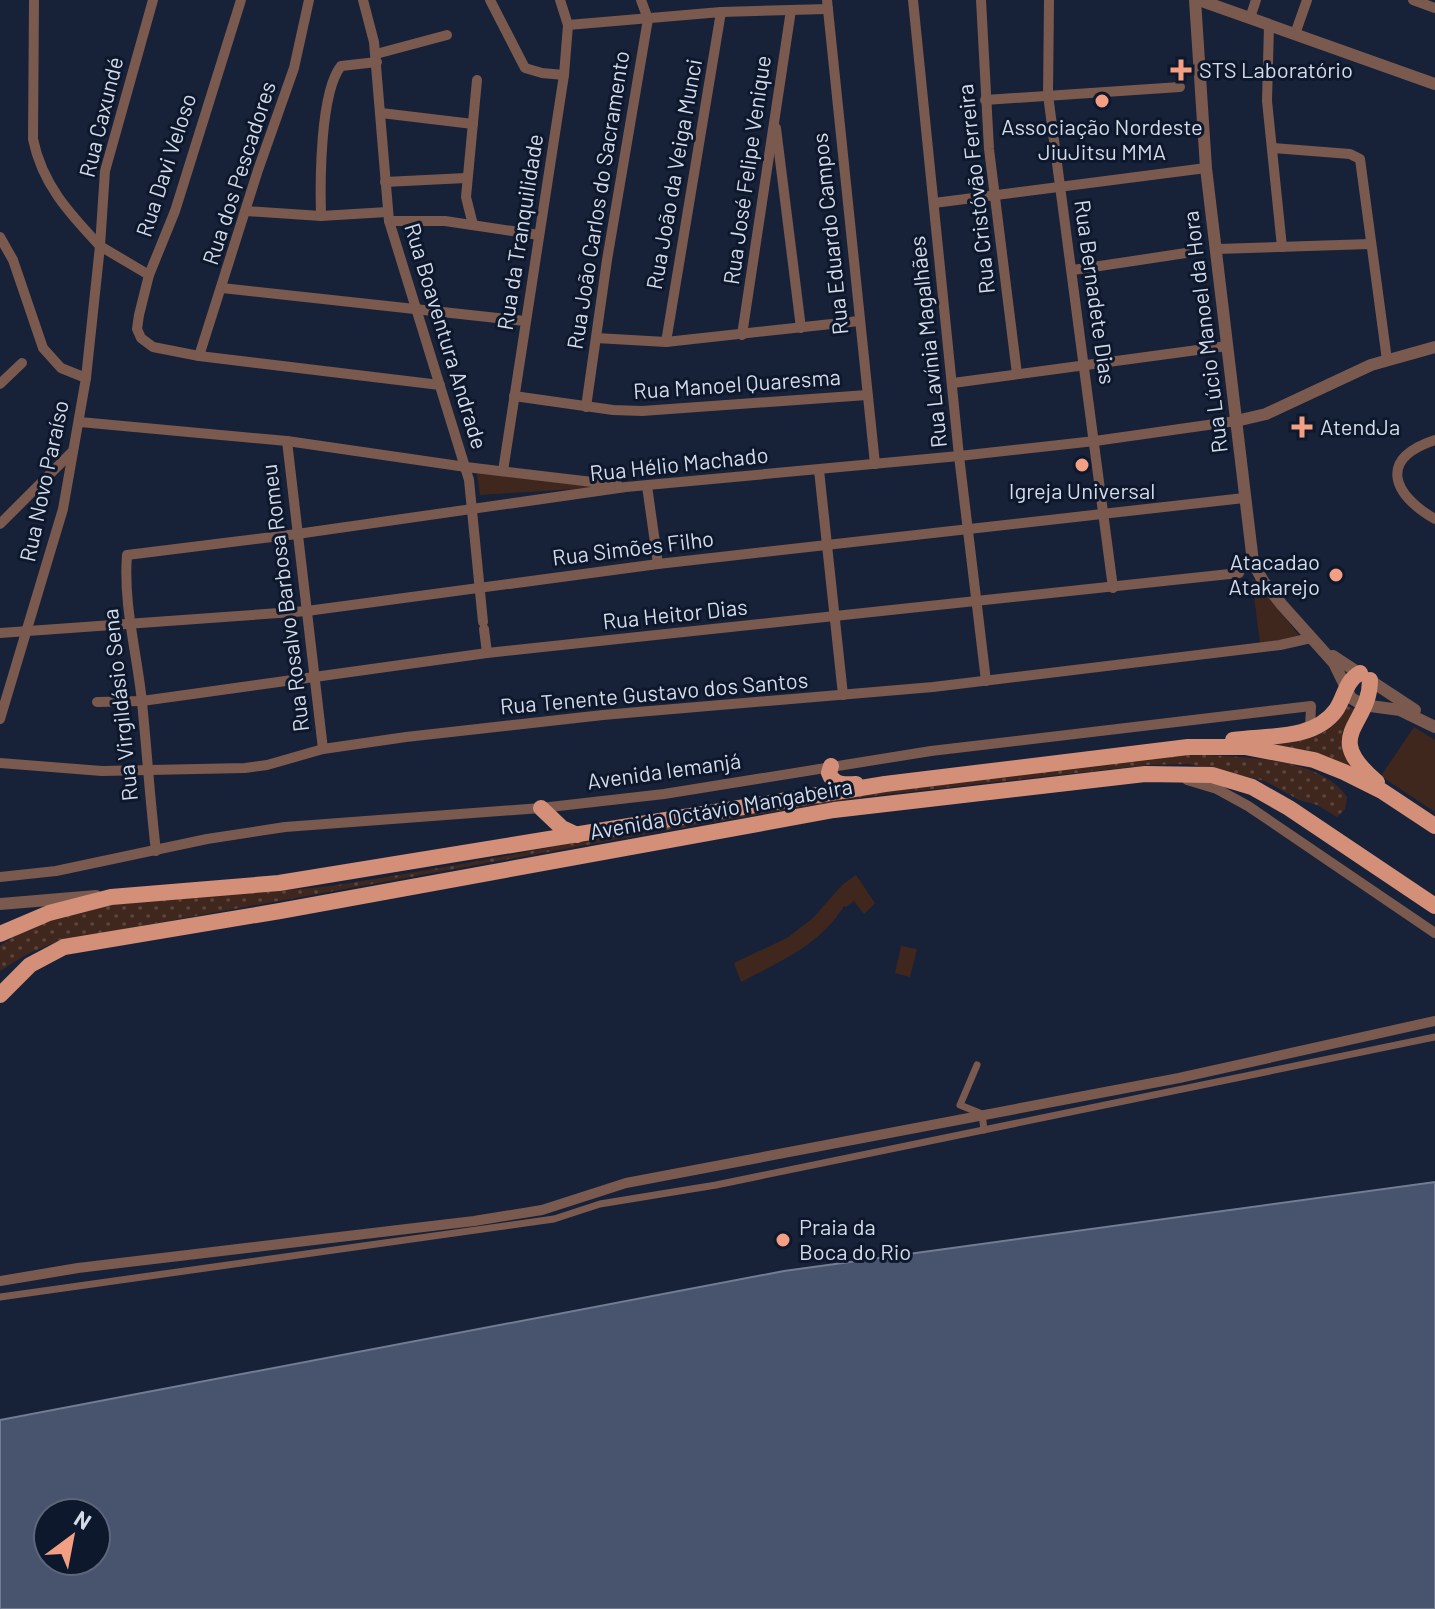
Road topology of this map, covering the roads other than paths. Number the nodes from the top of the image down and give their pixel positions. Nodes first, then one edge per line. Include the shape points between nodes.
1 (34, 0) edge
2 (153, 0) edge
3 (241, 0) edge
4 (309, 0) edge
5 (490, 0) edge
6 (560, 0) edge
7 (641, 0) edge
8 (913, 0) edge
9 (981, 0) edge
10 (1049, 0) edge
11 (1197, 0) edge
12 (1256, 0) edge
13 (1307, 0) edge
14 (1413, 0) edge
15 (368, 1) edge
16 (828, 4) edge
17 (1435, 8) edge
18 (791, 10) junction
19 (721, 12) junction
20 (1250, 18) junction
21 (648, 19) junction
22 (568, 25) junction
23 (1269, 25) junction
24 (1295, 34) junction
25 (447, 35) dead end
26 (376, 58) junction
27 (564, 75) junction
28 (477, 80) dead end
29 (1435, 84) edge
30 (1180, 87) dead end
31 (1048, 95) junction
32 (985, 100) junction
33 (381, 113) junction
34 (775, 119) junction
35 (473, 124) junction
36 (1273, 148) junction
37 (1206, 168) junction
38 (466, 178) junction
39 (385, 182) junction
40 (1061, 186) junction
41 (994, 195) junction
42 (934, 203) junction
43 (246, 211) junction
44 (321, 216) junction
45 (388, 217) junction
46 (473, 225) junction
47 (539, 235) junction
48 (0, 237) edge
49 (1370, 244) junction
50 (100, 246) junction
51 (1282, 247) junction
52 (1217, 249) junction
53 (1186, 253) dead end
54 (1073, 270) junction
55 (149, 275) junction
56 (222, 288) junction
57 (415, 310) junction
58 (525, 321) junction
59 (859, 321) junction
60 (801, 328) junction
61 (742, 335) junction
62 (596, 338) junction
63 (666, 342) junction
64 (1227, 346) junction
65 (1435, 347) edge
66 (199, 356) junction
67 (1387, 360) junction
68 (22, 363) dead end
69 (1085, 366) junction
70 (1017, 374) junction
71 (86, 378) junction
72 (953, 383) junction
73 (0, 384) edge
74 (440, 385) junction
75 (867, 395) junction
76 (514, 396) junction
77 (586, 407) junction
78 (1236, 421) junction
79 (80, 422) junction
80 (1435, 440) edge
81 (287, 441) junction
82 (1095, 441) junction
83 (74, 449) junction
84 (959, 456) junction
85 (875, 464) junction
86 (466, 467) junction
87 (819, 470) junction
88 (503, 471) junction
89 (647, 486) junction
90 (626, 487) junction
91 (1244, 498) junction
92 (472, 508) junction
93 (1103, 513) junction
94 (1435, 519) edge
95 (1, 521) edge
96 (967, 530) junction
97 (297, 534) junction
98 (827, 547) junction
99 (127, 555) joint
100 (658, 564) junction
101 (1257, 571) junction
102 (1239, 573) joint
103 (478, 586) junction
104 (1113, 588) junction
105 (976, 602) junction
106 (307, 611) junction
107 (836, 618) junction
108 (130, 625) junction
109 (26, 631) junction
110 (0, 633) edge
111 (1316, 643) junction
112 (487, 653) junction
113 (1365, 677) junction
114 (317, 678) junction
115 (986, 681) junction
116 (1345, 691) junction
117 (843, 695) junction
118 (142, 701) junction
119 (97, 702) dead end
120 (1363, 705) junction
121 (0, 719) edge
122 (1431, 724) edge
123 (1310, 729) junction
124 (1188, 747) junction
125 (323, 749) junction
126 (0, 763) edge
127 (831, 766) junction
128 (146, 771) junction
129 (1145, 774) junction
130 (885, 784) junction
131 (541, 808) junction
132 (1410, 809) junction
133 (1435, 826) edge
134 (577, 835) junction
135 (156, 851) junction
136 (0, 877) edge
137 (111, 897) junction
138 (3, 903) edge
139 (1435, 906) edge
140 (1435, 933) edge
141 (0, 934) edge
142 (0, 995) edge
143 (1435, 1021) edge
144 (1435, 1037) edge
145 (977, 1065) dead end
146 (982, 1114) junction
147 (984, 1130) junction
148 (0, 1281) edge
149 (0, 1297) edge

1 - 50 street via 37,161 60,202
2 - 50 street, Rua Caxundé via 105,171
3 - 55 street, Rua Davi Veloso via 175,211
4 - 43 street, Rua dos Pescadores via 294,68
5 - 27 street via 525,68
6 - 22 street, Rua da Tranquilidade
7 - 21 street, Rua João Carlos do Sacramento
8 - 42 street, Rua Lavínia Magalhães
9 - 32 street, Rua Cristóvão Ferreira
10 - 31 street, Rua Bernadete Dias
11 - 20 street
11 - 37 street, Rua Lúcio Manoel da Hora
12 - 20 street
13 - 24 street
14 - 17 street
15 - 26 street, Rua Boaventura Andrade
16 - 18 street
16 - 59 street, Rua Eduardo Campos
18 - 19 street
18 - 34 street, Rua José Felipe Venique
19 - 21 street
19 - 63 street, Rua João da Veiga Munci
20 - 23 street
21 - 22 street
21 - 62 street, Rua João Carlos do Sacramento
22 - 27 street, Rua da Tranquilidade
23 - 24 street
23 - 36 street via 1267,101
24 - 29 street
25 - 26 street
26 - 33 street, Rua Boaventura Andrade
26 - 44 street via 341,66 333,78 322,156
27 - 47 street, Rua da Tranquilidade
28 - 35 street
30 - 31 street
31 - 32 street
31 - 40 street, Rua Bernadete Dias
32 - 41 street, Rua Cristóvão Ferreira
33 - 35 street
33 - 39 street, Rua Boaventura Andrade
34 - 60 street
34 - 61 street, Rua José Felipe Venique
35 - 38 street
36 - 49 street via 1358,157
36 - 51 street
37 - 40 street
37 - 52 street, Rua Lúcio Manoel da Hora
38 - 39 street
38 - 46 street via 466,206
39 - 45 street, Rua Boaventura Andrade
40 - 41 street
40 - 54 street, Rua Bernadete Dias
41 - 42 street
41 - 70 street, Rua Cristóvão Ferreira
42 - 72 street, Rua Lavínia Magalhães
43 - 44 street
43 - 56 street, Rua dos Pescadores
44 - 45 street
45 - 46 street
45 - 57 street, Rua Boaventura Andrade
46 - 47 street
47 - 58 street, Rua da Tranquilidade
48 - 71 street via 43,348 61,368
49 - 51 street
49 - 67 street
50 - 55 street
50 - 71 street, Rua Novo Paraíso
51 - 52 street
52 - 64 street, Rua Lúcio Manoel da Hora
53 - 54 street
54 - 69 street, Rua Bernadete Dias
55 - 66 street, Rua Davi Veloso via 137,329 145,343
56 - 57 street
56 - 66 street, Rua dos Pescadores
57 - 58 street
57 - 74 street, Rua Boaventura Andrade
58 - 76 street, Rua da Tranquilidade
59 - 60 street
59 - 75 street, Rua Eduardo Campos
60 - 61 street
61 - 63 street
62 - 63 street
62 - 77 street, Rua João Carlos do Sacramento
64 - 69 street
64 - 78 street, Rua Lúcio Manoel da Hora
65 - 67 street
66 - 74 street
67 - 78 street via 1266,414
68 - 73 street
69 - 70 street
69 - 82 street, Rua Bernadete Dias
70 - 72 street
71 - 79 street, Rua Novo Paraíso
72 - 84 street, Rua Lavínia Magalhães
74 - 86 street, Rua Boaventura Andrade
75 - 77 street, Rua Manoel Quaresma via 664,411
75 - 85 street, Rua Eduardo Campos
76 - 77 street, Rua Manoel Quaresma
76 - 88 street, Rua da Tranquilidade
78 - 82 street, Rua Hélio Machado
78 - 91 street, Rua Lúcio Manoel da Hora
79 - 81 street
79 - 83 street, Rua Novo Paraíso
80 - 94 street via 1407,454 1397,475 1406,497
81 - 86 street
81 - 97 street, Rua Rosalvo Barbosa Romeu
82 - 84 street, Rua Hélio Machado
82 - 93 street, Rua Bernadete Dias
83 - 95 street
83 - 109 street, Rua Novo Paraíso via 63,509
84 - 85 street, Rua Hélio Machado
84 - 96 street, Rua Lavínia Magalhães
85 - 87 street, Rua Hélio Machado
86 - 88 street
86 - 92 street, Rua Boaventura Andrade
87 - 89 street, Rua Hélio Machado
87 - 98 street
88 - 90 street
89 - 90 street, Rua Hélio Machado
89 - 100 street
90 - 92 street, Rua Hélio Machado
91 - 93 street, Rua Simões Filho
91 - 101 street, Rua Lúcio Manoel da Hora
92 - 97 street, Rua Hélio Machado
92 - 103 street, Rua Boaventura Andrade
93 - 96 street, Rua Simões Filho
93 - 104 street, Rua Bernadete Dias
96 - 98 street, Rua Simões Filho
96 - 105 street, Rua Lavínia Magalhães
97 - 99 street, Rua Hélio Machado
97 - 106 street, Rua Rosalvo Barbosa Romeu
98 - 100 street, Rua Simões Filho
98 - 107 street
99 - 108 street, Rua Virgildásio Sena
100 - 103 street, Rua Simões Filho
101 - 102 street, Rua Heitor Dias
101 - 111 street, Rua Lúcio Manoel da Hora
102 - 104 street, Rua Heitor Dias
103 - 106 street, Rua Simões Filho
103 - 112 street, Rua Boaventura Andrade
104 - 105 street, Rua Heitor Dias
105 - 107 street, Rua Heitor Dias
105 - 115 street, Rua Lavínia Magalhães
106 - 108 street, Rua Simões Filho
106 - 114 street, Rua Rosalvo Barbosa Romeu
107 - 112 street, Rua Heitor Dias
107 - 117 street
108 - 109 street, Rua Simões Filho
108 - 118 street, Rua Virgildásio Sena
109 - 110 street, Rua Simões Filho
109 - 121 street, Rua Novo Paraíso
111 - 113 street
111 - 115 street, Rua Tenente Gustavo dos Santos
111 - 116 street via 1339,670
112 - 114 street, Rua Heitor Dias
113 - 116 main road via 1352,678
113 - 120 main road via 1369,692
113 - 122 street
114 - 118 street, Rua Heitor Dias
114 - 125 street, Rua Rosalvo Barbosa Romeu
115 - 117 street, Rua Tenente Gustavo dos Santos
116 - 120 street
116 - 123 main road via 1334,712
117 - 125 street, Rua Tenente Gustavo dos Santos via 603,715
118 - 119 street, Rua Heitor Dias
118 - 128 street, Rua Virgildásio Sena
120 - 122 street via 1400,710
120 - 132 main road via 1351,733 1352,752 1362,768
123 - 124 main road
123 - 127 street, Avenida Iemanjá via 1311,706
124 - 130 main road, Avenida Octávio Mangabeira
124 - 132 main road, Avenida Octávio Mangabeira via 1245,747 1314,760
125 - 128 street, Rua Tenente Gustavo dos Santos via 245,768
126 - 128 street, Rua Tenente Gustavo dos Santos
127 - 130 main road via 831,778 843,785
127 - 131 street, Avenida Iemanjá
128 - 135 street, Rua Virgildásio Sena
129 - 139 main road, Avenida Octávio Mangabeira via 1204,774 1252,787
129 - 140 street via 1182,778 1232,796
129 - 142 main road, Avenida Octávio Mangabeira via 834,810 76,944 45,955
130 - 134 main road, Avenida Octávio Mangabeira
131 - 134 main road
131 - 135 street, Avenida Iemanjá via 285,827
132 - 133 main road, Avenida Octávio Mangabeira
134 - 137 main road, Avenida Octávio Mangabeira via 279,883
135 - 136 street, Avenida Iemanjá
137 - 138 street
137 - 141 main road, Avenida Octávio Mangabeira via 29,919
143 - 146 street via 1179,1078
144 - 147 street
145 - 146 street via 960,1105
146 - 147 street
146 - 148 street via 626,1183 542,1210
147 - 149 street via 600,1204 554,1219

